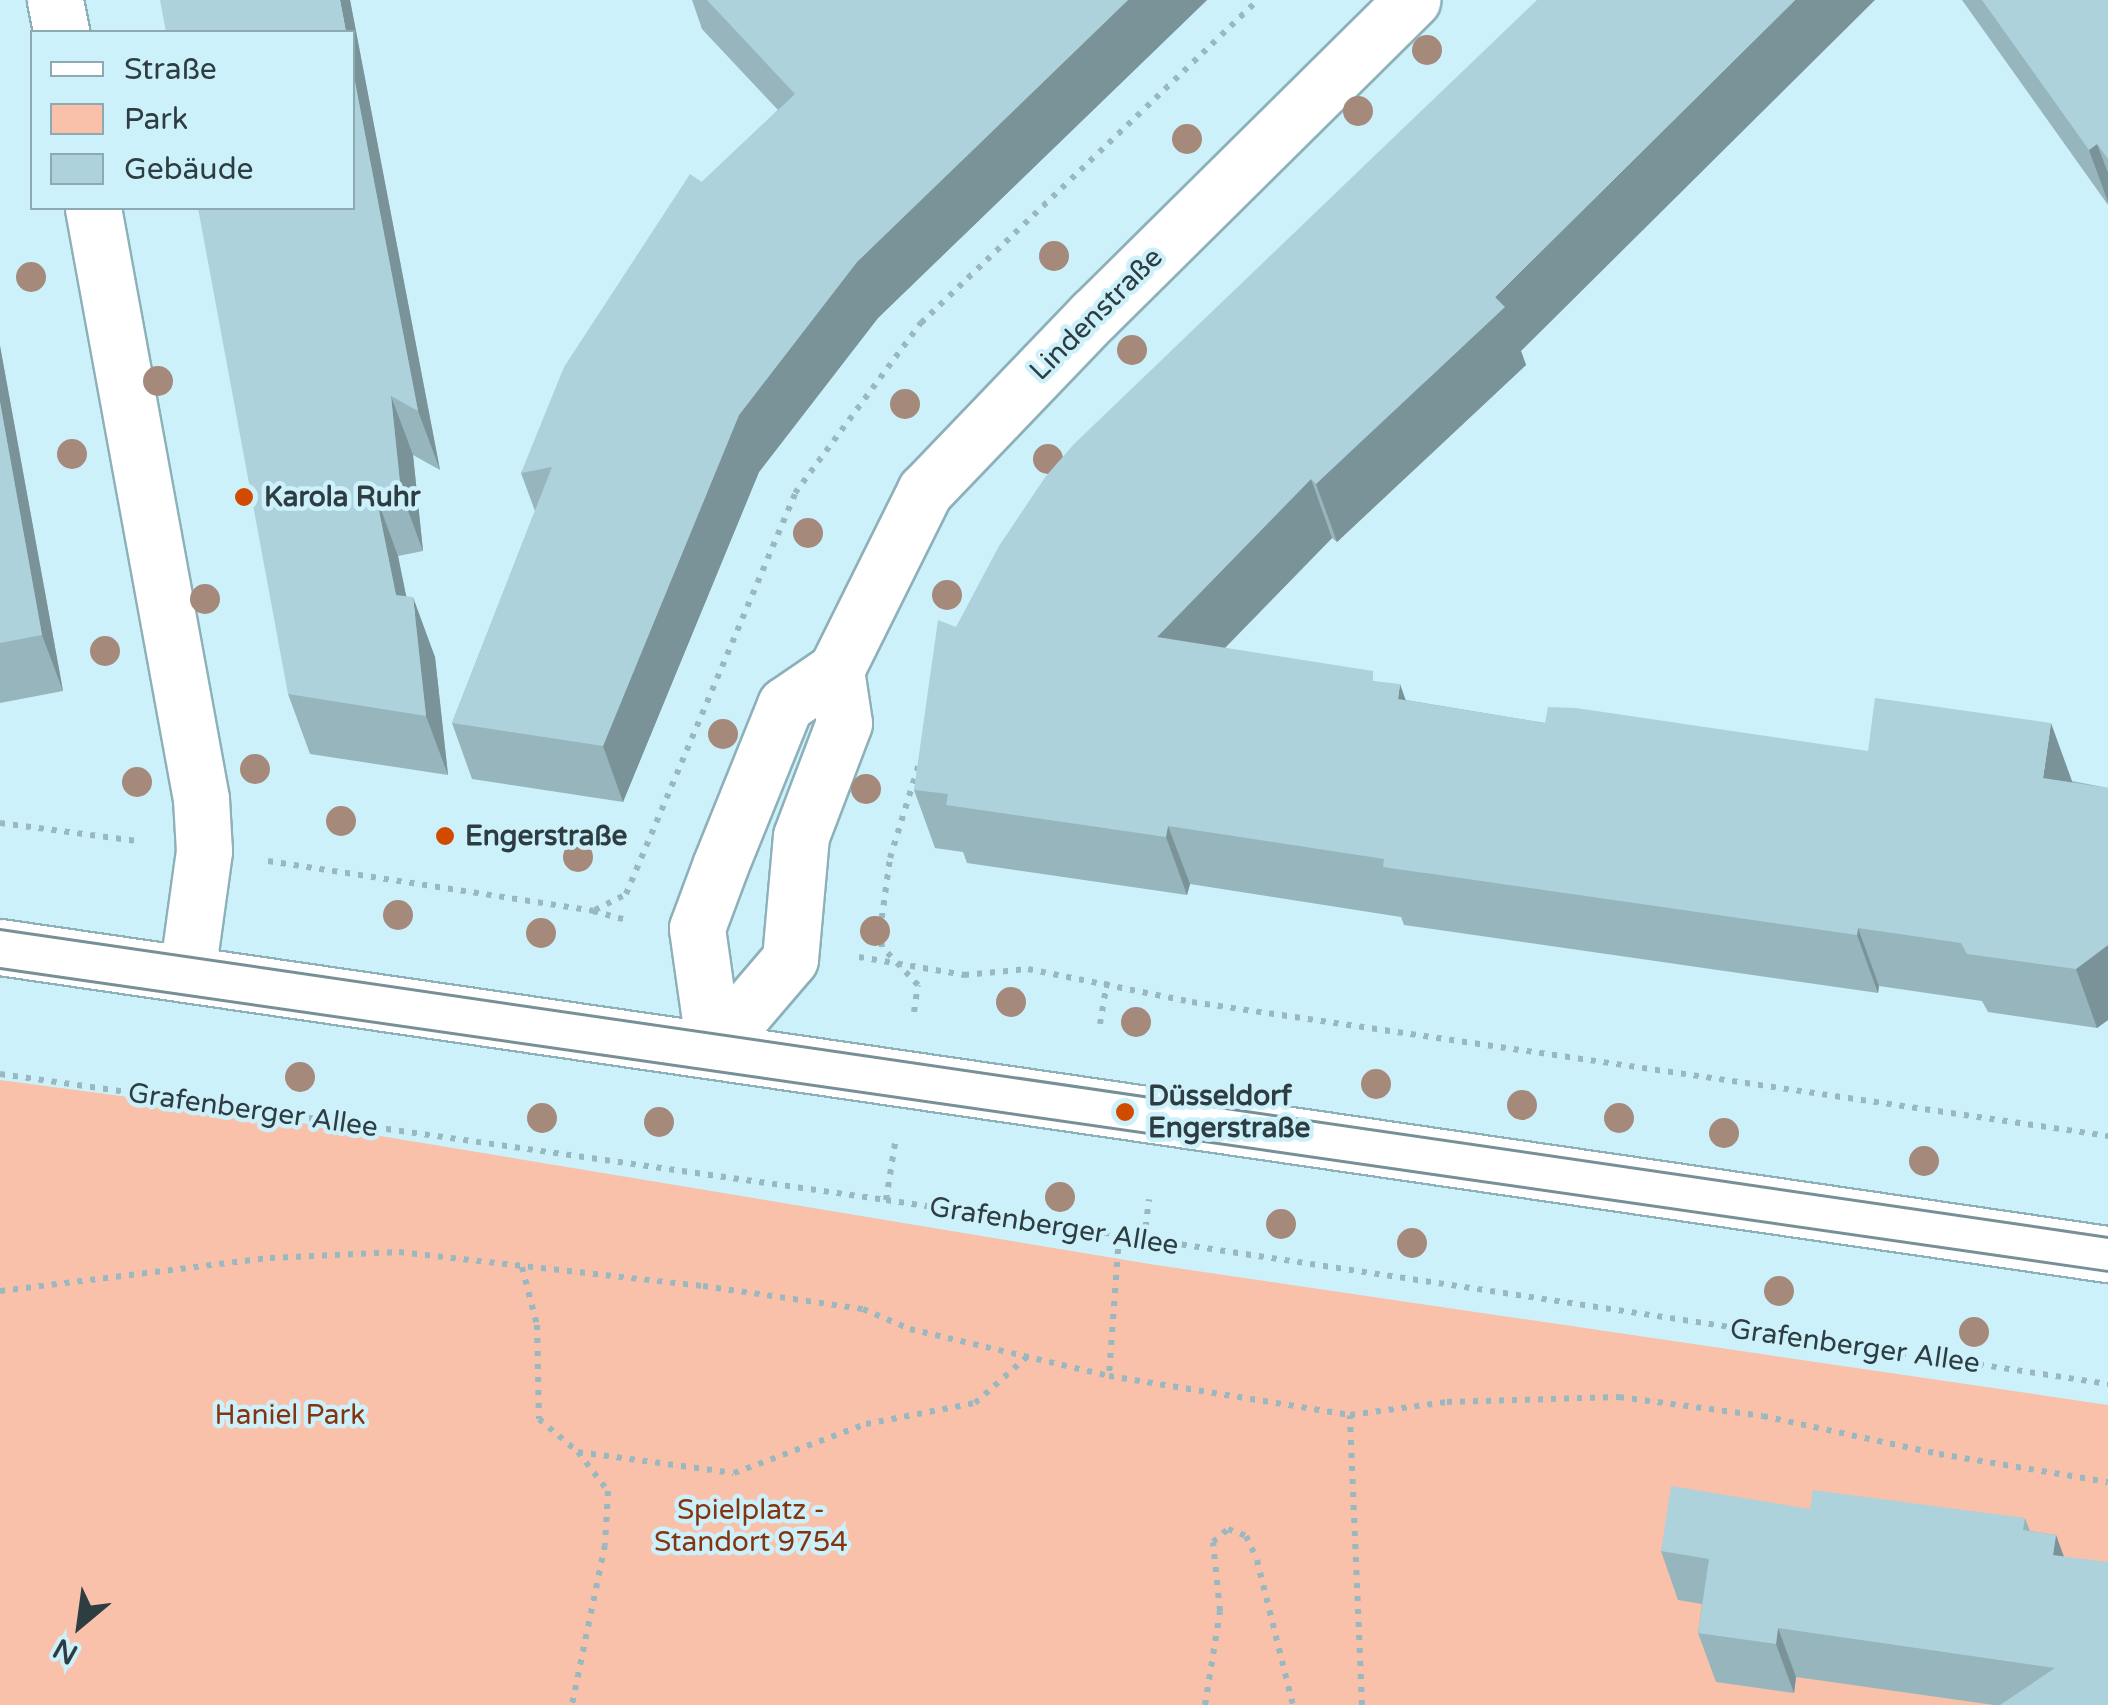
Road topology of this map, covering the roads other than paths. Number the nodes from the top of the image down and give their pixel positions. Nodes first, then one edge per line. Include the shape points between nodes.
1 (56, 0) edge
2 (1412, 0) edge
3 (61, 30) edge
4 (93, 210) edge
5 (836, 670) junction
6 (0, 946) edge
7 (187, 974) junction
8 (714, 1048) junction
9 (2108, 1254) edge

1 - 3 street
2 - 5 street, Lindenstraße via 925,491
4 - 7 street via 201,798 204,851
5 - 8 street via 844,724 801,836 790,959
5 - 8 street, Lindenstraße via 784,705 697,928
6 - 7 street
7 - 8 street
8 - 9 street

